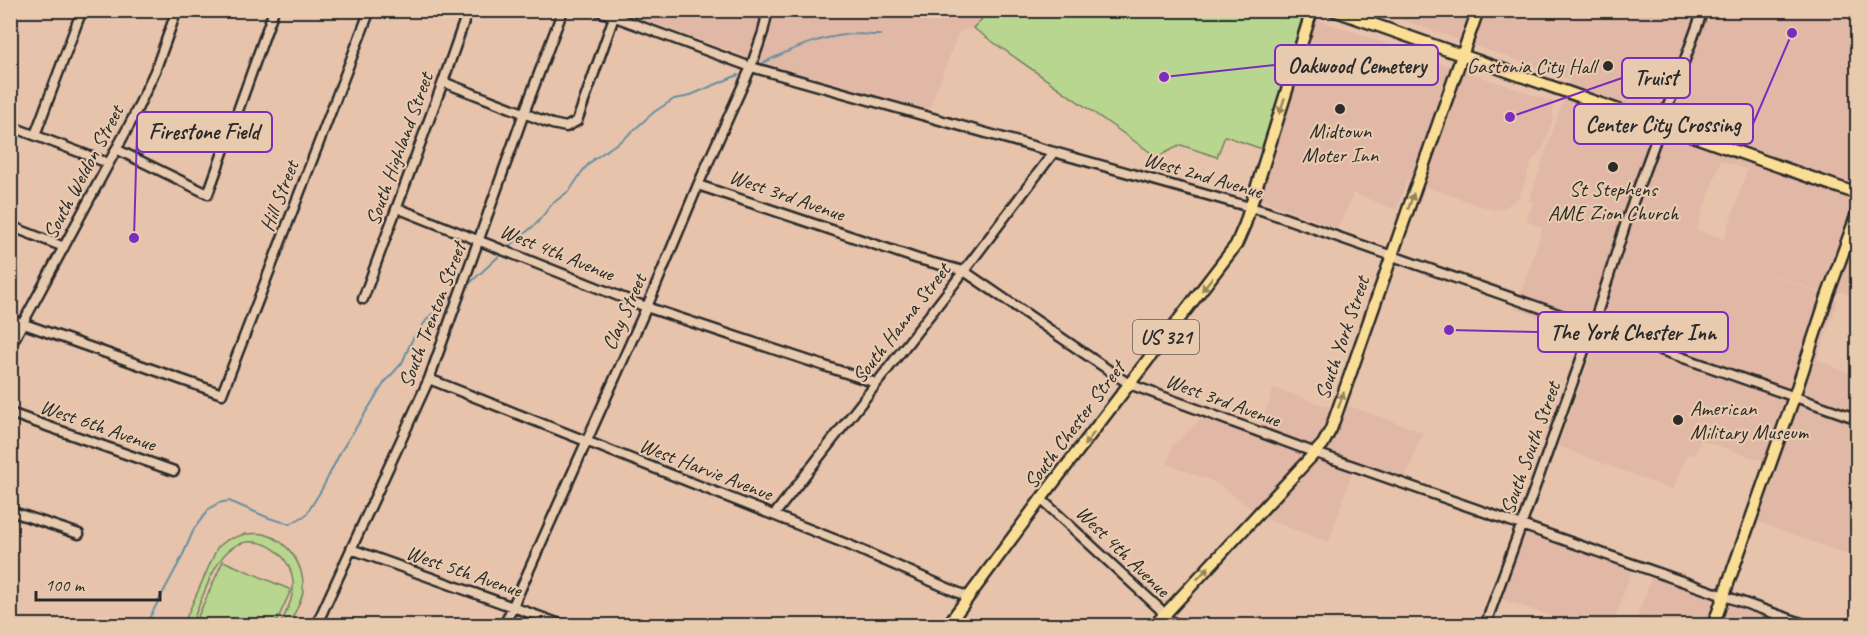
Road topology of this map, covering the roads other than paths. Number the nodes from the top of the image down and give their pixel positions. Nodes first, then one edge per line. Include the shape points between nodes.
1 (82, 10) edge
2 (177, 10) edge
3 (274, 10) edge
4 (370, 10) edge
5 (468, 10) edge
6 (563, 10) edge
7 (596, 10) edge
8 (768, 10) edge
9 (1312, 10) edge
10 (1333, 10) edge
11 (1478, 10) edge
12 (1703, 10) edge
13 (614, 17) junction
14 (1462, 55) junction
15 (751, 67) junction
16 (444, 82) junction
17 (524, 113) junction
18 (1661, 125) junction
19 (10, 126) edge
20 (35, 135) junction
21 (116, 149) junction
22 (1054, 152) junction
23 (108, 163) junction
24 (698, 184) junction
25 (1857, 194) edge
26 (1251, 207) junction
27 (397, 208) junction
28 (1857, 211) edge
29 (10, 226) edge
30 (479, 241) junction
31 (64, 247) junction
32 (1392, 256) junction
33 (964, 271) junction
34 (363, 299) dead end
35 (646, 307) junction
36 (10, 319) edge
37 (23, 323) junction
38 (1593, 326) junction
39 (10, 347) edge
40 (429, 379) junction
41 (876, 383) junction
42 (1129, 384) junction
43 (1794, 397) junction
44 (10, 413) edge
45 (1857, 419) edge
46 (585, 442) junction
47 (1316, 453) junction
48 (174, 471) dead end
49 (1041, 499) junction
50 (10, 511) edge
51 (774, 515) junction
52 (1521, 525) junction
53 (79, 534) dead end
54 (351, 549) junction
55 (1724, 595) junction
56 (968, 597) junction
57 (512, 607) junction
58 (1163, 616) junction
59 (316, 626) edge
60 (504, 626) edge
61 (566, 626) edge
62 (947, 626) edge
63 (1154, 626) edge
64 (1182, 626) edge
65 (1485, 626) edge
66 (1713, 626) edge
67 (1810, 626) edge

1 - 20 street
2 - 21 street, South Weldon Street via 155,71
3 - 21 street via 208,194
4 - 37 street, Hill Street via 222,394
5 - 16 street, South Highland Street
6 - 17 street, South Trenton Street
7 - 13 street, West 2nd Avenue
8 - 15 street, Clay Street
9 -> 26 main road, South Chester Street / US 321
10 - 14 main road
11 - 14 main road, South York Street
12 - 18 street, South South Street
13 - 15 street, West 2nd Avenue
13 - 17 street via 577,121 566,127
14 - 18 main road
32 -> 14 main road, South York Street
15 - 22 street, West 2nd Avenue
15 - 24 street, Clay Street
16 - 17 street
16 - 27 street, South Highland Street
17 - 30 street, South Trenton Street
18 - 25 main road
18 - 38 street, South South Street
19 - 20 street
20 - 23 street
21 - 23 street, South Weldon Street
22 - 26 street, West 2nd Avenue
22 - 33 street, South Hanna Street
23 - 31 street, South Weldon Street
24 - 33 street, West 3rd Avenue
24 - 35 street, Clay Street
26 - 32 street, West 2nd Avenue
26 -> 42 main road, South Chester Street / US 321 via 1236,245
27 - 30 street, West 4th Avenue
27 - 34 street, South Highland Street
28 - 43 main road
29 - 31 street
30 - 35 street, West 4th Avenue
30 - 40 street, South Trenton Street
31 - 37 street, South Weldon Street
32 - 38 street, West 2nd Avenue
47 -> 32 main road, South York Street via 1331,429
33 - 41 street, South Hanna Street
33 - 42 street, West 3rd Avenue
35 - 41 street, West 4th Avenue
35 - 46 street, Clay Street
36 - 37 street
37 - 39 street, South Weldon Street
38 - 43 street, West 2nd Avenue
38 - 52 street, South South Street
40 - 46 street, West Harvie Avenue
40 - 54 street, South Trenton Street
41 - 51 street, South Hanna Street
42 - 47 street, West 3rd Avenue
42 -> 49 main road, South Chester Street / US 321
43 - 45 street, West 2nd Avenue
43 - 55 main road
44 - 48 street, West 6th Avenue
46 - 51 street, West Harvie Avenue
46 - 57 street, Clay Street
47 - 52 street, West 3rd Avenue
58 -> 47 main road, South York Street
49 - 56 main road, South Chester Street / US 321
49 - 58 street, West 4th Avenue via 1161,609
50 - 53 street
51 - 56 street, West Harvie Avenue
52 - 55 street, West 3rd Avenue
52 - 65 street, South South Street
54 - 57 street, West 5th Avenue
54 - 59 street, South Trenton Street
55 - 66 main road
55 - 67 street, West 3rd Avenue
56 - 62 main road, South Chester Street / US 321
57 - 60 street, Clay Street
57 - 61 street, West 5th Avenue
58 - 63 main road, South York Street
58 - 64 street, West 4th Avenue

